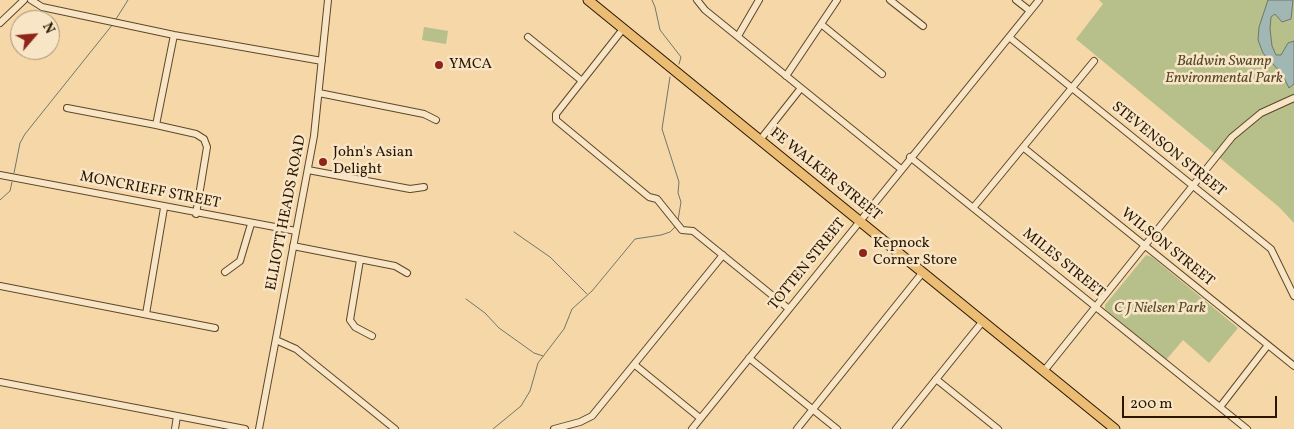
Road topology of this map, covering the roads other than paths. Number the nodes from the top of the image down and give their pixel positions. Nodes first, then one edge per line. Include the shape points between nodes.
1 (24, 0) edge
2 (31, 0) edge
3 (328, 0) edge
4 (589, 0) edge
5 (697, 0) edge
6 (759, 0) edge
7 (837, 0) edge
8 (890, 0) edge
9 (1016, 0) edge
10 (1039, 0) edge
11 (1030, 11) junction
12 (0, 23) edge
13 (821, 24) junction
14 (923, 26) dead end
15 (623, 29) junction
16 (174, 35) junction
17 (738, 36) junction
18 (1009, 36) junction
19 (528, 37) dead end
20 (322, 61) junction
21 (1094, 61) dead end
22 (882, 74) dead end
23 (786, 76) junction
24 (582, 81) junction
25 (801, 88) junction
26 (1072, 88) junction
27 (319, 93) junction
28 (1294, 98) edge
29 (67, 108) dead end
30 (436, 120) dead end
31 (156, 125) junction
32 (760, 140) junction
33 (1024, 148) junction
34 (910, 157) junction
35 (901, 169) junction
36 (308, 170) junction
37 (0, 175) edge
38 (424, 186) dead end
39 (1194, 186) junction
40 (164, 208) junction
41 (973, 208) junction
42 (196, 214) junction
43 (859, 221) junction
44 (251, 224) junction
45 (296, 231) junction
46 (293, 246) junction
47 (1145, 247) junction
48 (723, 255) junction
49 (360, 260) junction
50 (225, 272) dead end
51 (923, 272) junction
52 (407, 273) dead end
53 (0, 286) edge
54 (1294, 296) edge
55 (1096, 307) junction
56 (789, 309) junction
57 (146, 314) junction
58 (983, 321) junction
59 (215, 328) dead end
60 (372, 336) dead end
61 (276, 340) junction
62 (1268, 345) junction
63 (749, 358) junction
64 (635, 365) junction
65 (1294, 366) edge
66 (1044, 371) junction
67 (936, 379) junction
68 (0, 382) edge
69 (1220, 407) junction
70 (813, 410) junction
71 (177, 416) junction
72 (700, 418) junction
73 (175, 429) edge
74 (246, 429) edge
75 (259, 429) edge
76 (395, 429) edge
77 (554, 429) edge
78 (692, 429) edge
79 (797, 429) edge
80 (837, 429) edge
81 (896, 429) edge
82 (998, 429) edge
83 (1115, 429) edge
84 (1247, 429) edge

1 - 12 street
2 - 16 street via 42,7
3 - 20 street, ELLIOTT HEADS ROAD
4 - 15 main road, FE WALKER STREET
5 - 17 street
6 - 17 street
7 - 13 street
8 - 14 street
9 - 11 street
10 - 11 street, TOTTEN STREET
11 - 18 street, TOTTEN STREET
13 - 22 street
13 - 23 street
15 - 24 street
15 - 32 main road, FE WALKER STREET
16 - 20 street
16 - 31 street
17 - 23 street
18 - 26 street, STEVENSON STREET
18 - 34 street, TOTTEN STREET
19 - 24 street
20 - 27 street, ELLIOTT HEADS ROAD
21 - 26 street
23 - 25 street
24 - 48 street via 555,118 650,197 657,199 682,230 693,232
25 - 32 street
25 - 35 street
26 - 33 street
26 - 39 street, STEVENSON STREET
27 - 30 street via 424,114
27 - 36 street, ELLIOTT HEADS ROAD
28 - 39 street via 1261,112 1232,137
29 - 31 street
31 - 42 street via 196,134 204,139 207,147
32 - 43 main road, FE WALKER STREET
33 - 41 street
33 - 47 street, WILSON STREET
34 - 35 street, TOTTEN STREET
34 - 41 street, MILES STREET
35 - 43 street, TOTTEN STREET
36 - 38 street via 410,189
36 - 45 street, ELLIOTT HEADS ROAD
37 - 40 street, MONCRIEFF STREET
39 - 47 street
39 - 54 street, STEVENSON STREET via 1271,249
40 - 42 street, MONCRIEFF STREET
40 - 57 street
41 - 55 street, MILES STREET
42 - 44 street, MONCRIEFF STREET
43 - 51 main road, FE WALKER STREET
43 - 56 street, TOTTEN STREET
44 - 45 street, MONCRIEFF STREET
44 - 50 street via 240,261
45 - 46 street, ELLIOTT HEADS ROAD
46 - 49 street
46 - 61 street, ELLIOTT HEADS ROAD
47 - 55 street
47 - 62 street, WILSON STREET
48 - 56 street
48 - 64 street
49 - 52 street via 395,266
49 - 60 street via 350,320 355,328
51 - 58 main road, FE WALKER STREET
51 - 70 street
53 - 57 street
55 - 66 street
55 - 69 street, MILES STREET
56 - 63 street, TOTTEN STREET
57 - 59 street
58 - 66 main road, FE WALKER STREET
58 - 67 street
61 - 75 street, ELLIOTT HEADS ROAD
61 - 76 street via 296,349
62 - 65 street, WILSON STREET
62 - 69 street
63 - 70 street
63 - 72 street, TOTTEN STREET
64 - 72 street
64 - 77 street via 592,416
66 - 83 main road, FE WALKER STREET
67 - 81 street
67 - 82 street
68 - 71 street
69 - 84 street, MILES STREET
70 - 79 street
70 - 80 street
71 - 73 street
71 - 74 street
72 - 78 street, TOTTEN STREET

